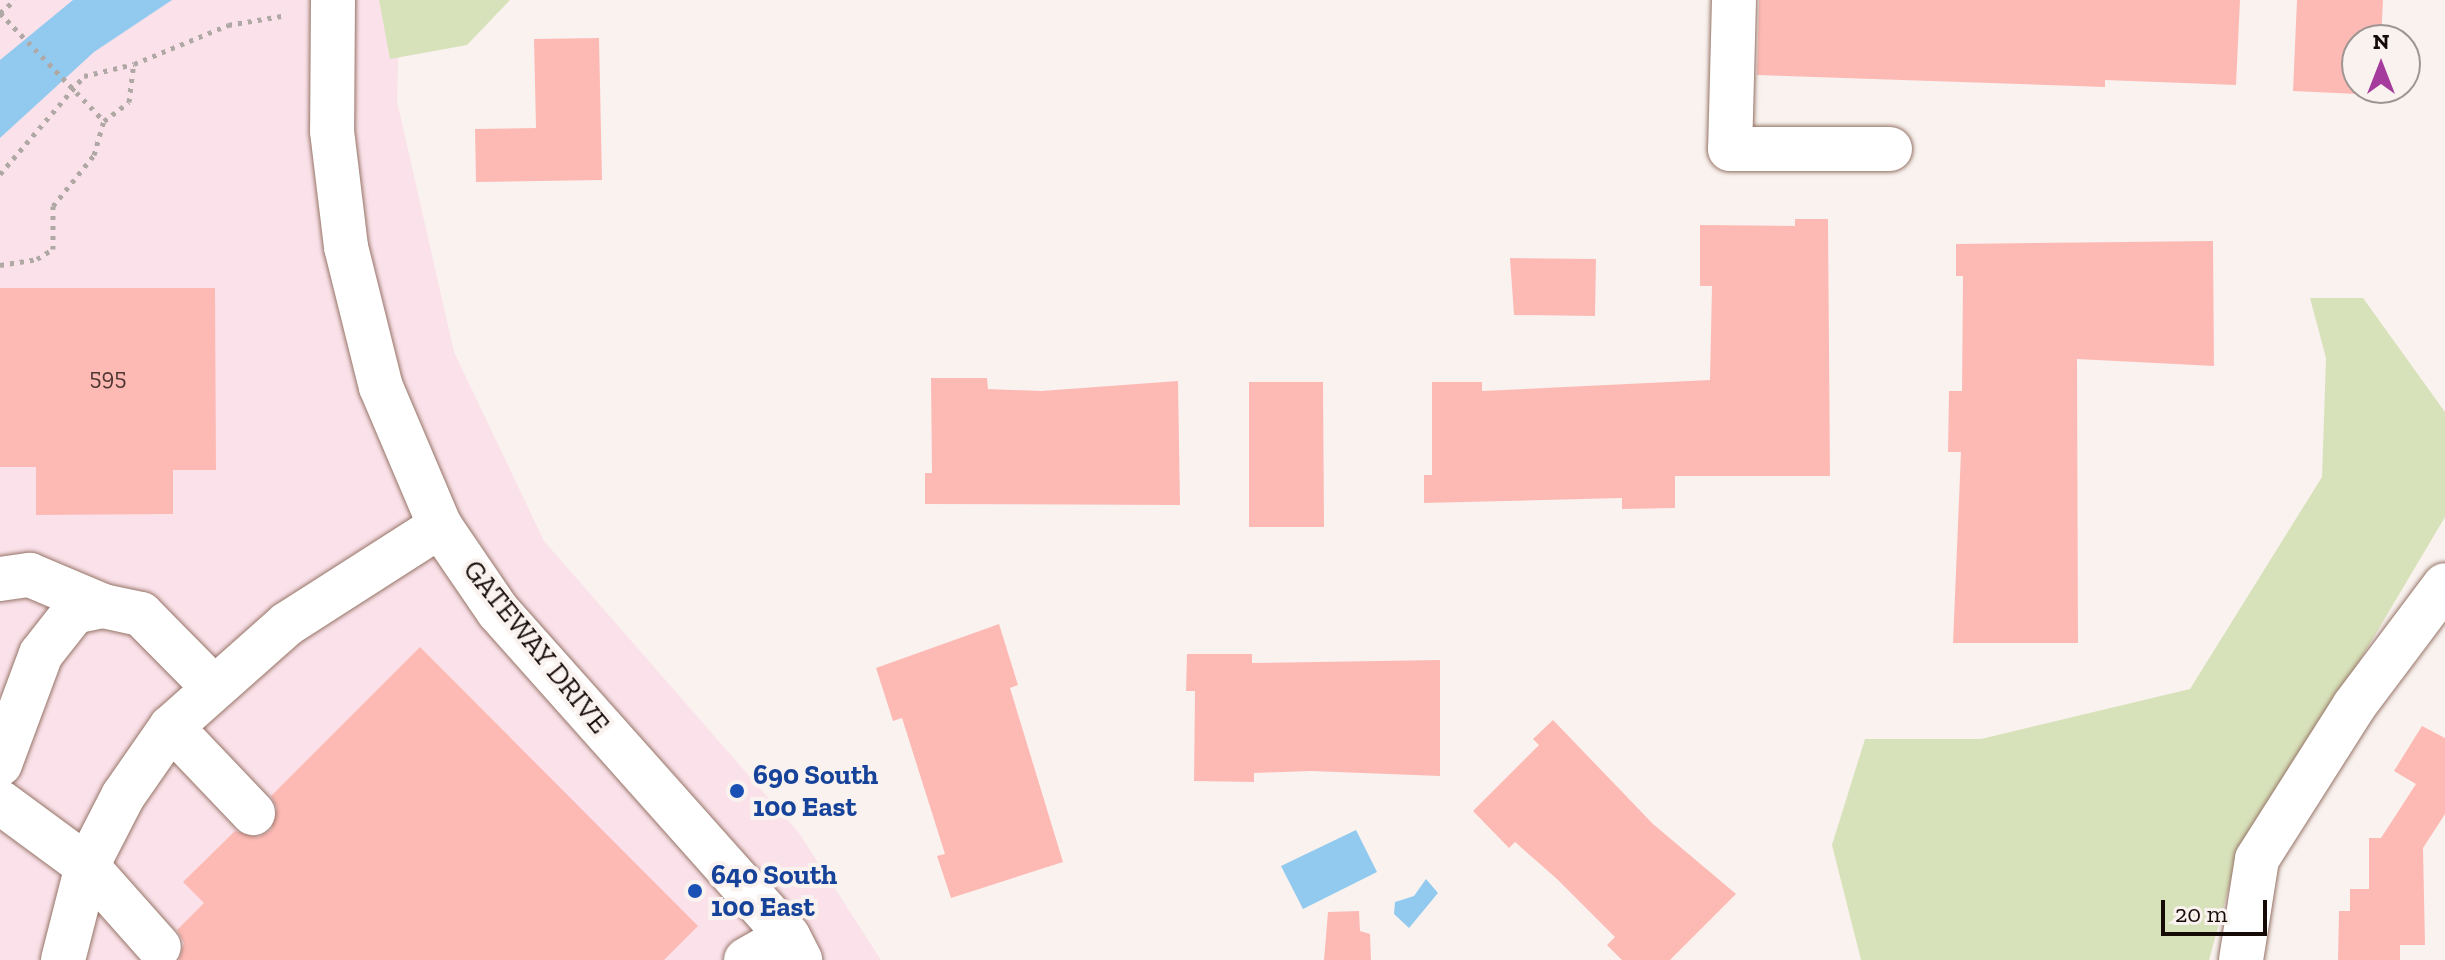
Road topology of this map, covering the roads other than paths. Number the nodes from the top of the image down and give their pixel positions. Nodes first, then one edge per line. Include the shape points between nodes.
1 (333, 0) edge
2 (1734, 0) edge
3 (1890, 149) dead end
4 (440, 526) junction
5 (0, 579) edge
6 (2445, 585) edge
7 (103, 606) junction
8 (212, 686) junction
9 (171, 727) junction
10 (0, 764) edge
11 (0, 802) edge
12 (253, 813) dead end
13 (87, 866) junction
14 (159, 947) dead end
15 (794, 948) edge
16 (63, 960) edge
17 (746, 960) edge
18 (2241, 960) edge

1 - 4 main road, GATEWAY DRIVE via 332,131 346,247 381,387
2 - 3 main road via 1730,149
4 - 8 main road via 287,624
4 - 15 main road, GATEWAY DRIVE via 498,611
5 - 7 main road via 30,575
6 - 18 main road via 2354,706 2257,859
7 - 8 main road via 141,614
7 - 10 main road via 74,612 41,654
8 - 9 main road
9 - 12 main road
9 - 13 main road via 123,796
11 - 13 main road
13 - 14 main road
13 - 16 main road
15 - 17 main road

